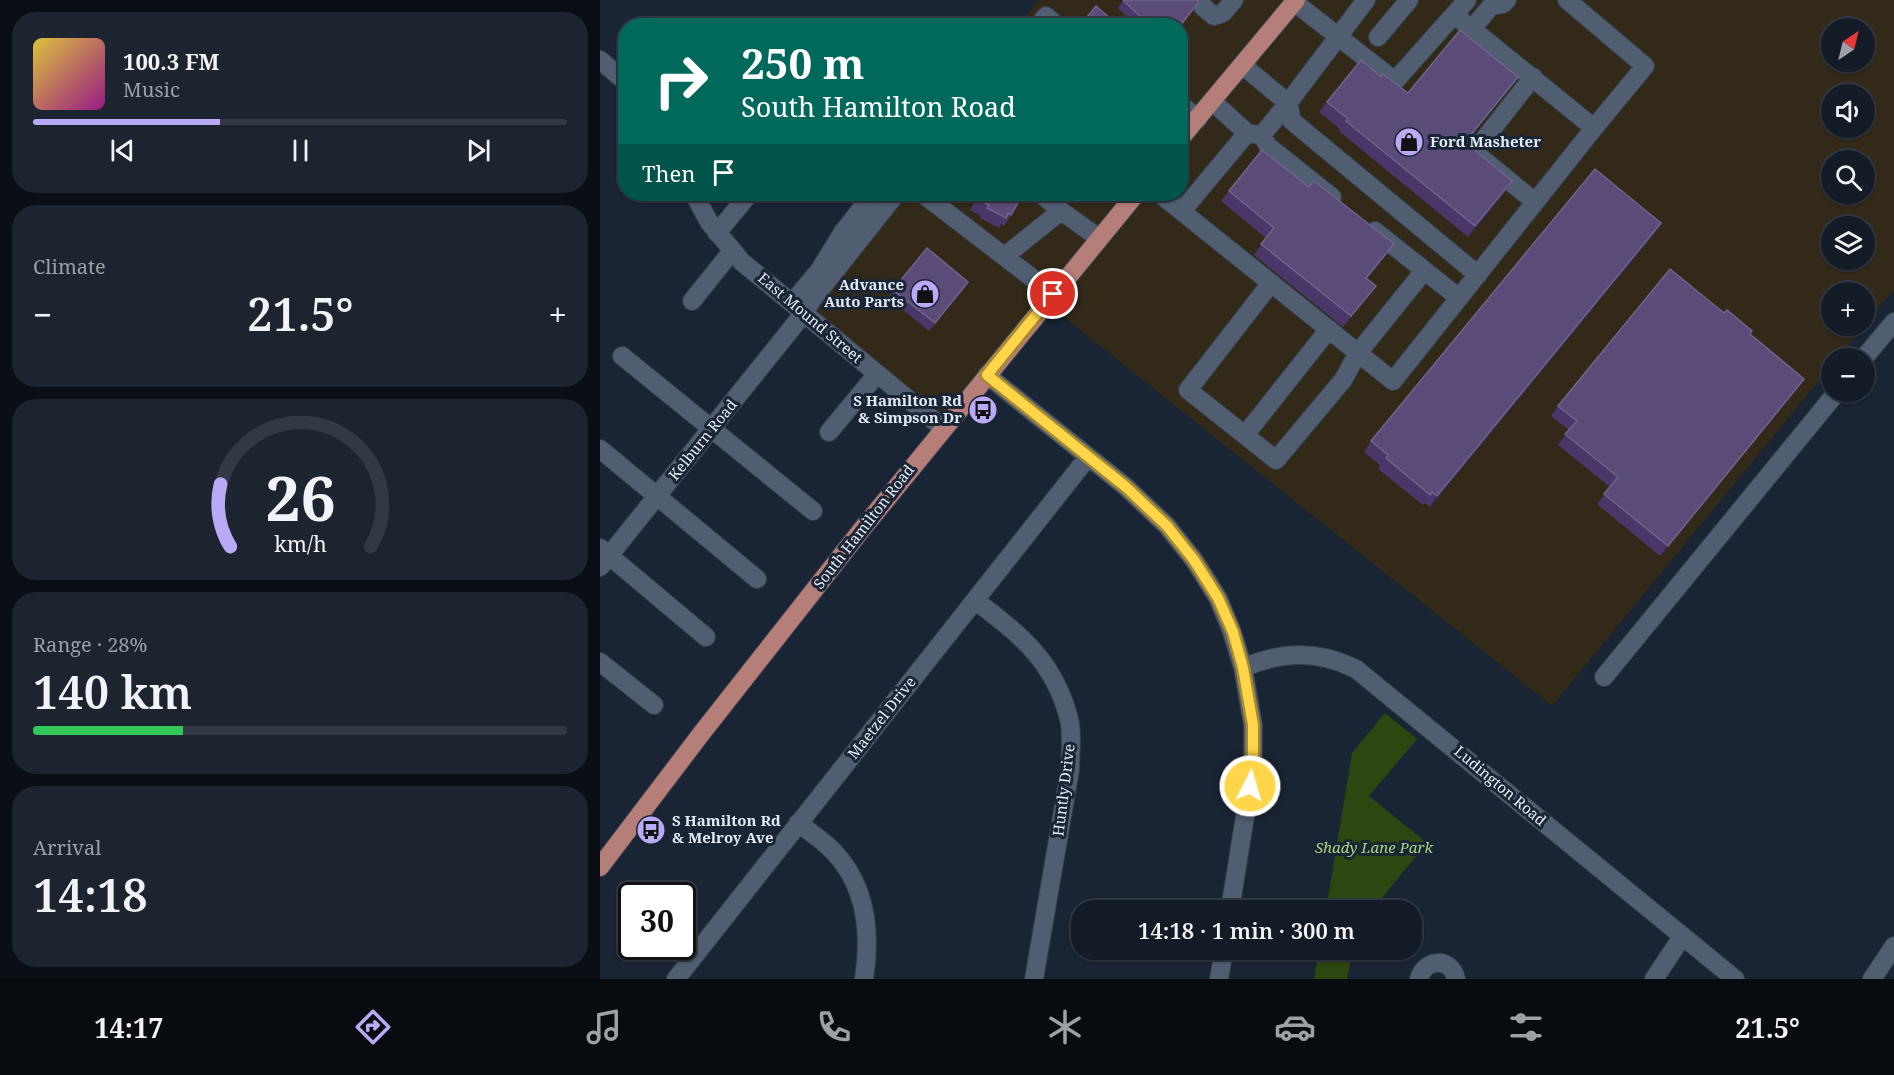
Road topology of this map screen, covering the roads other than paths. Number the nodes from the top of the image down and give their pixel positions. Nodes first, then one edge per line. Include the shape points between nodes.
1 (1200, 0) edge
2 (1234, 0) edge
3 (1366, 0) edge
4 (1409, 0) edge
5 (1467, 0) edge
6 (1507, 0) edge
7 (1567, 0) edge
8 (1289, 3) edge
9 (1454, 14) junction
10 (1472, 29) junction
11 (1338, 36) junction
12 (1378, 37) dead end
13 (600, 60) edge
14 (1242, 65) junction
15 (618, 75) edge
16 (1533, 77) junction
17 (1212, 101) junction
18 (1288, 103) junction
19 (1188, 111) edge
20 (1197, 118) junction
21 (1594, 128) junction
22 (1188, 129) edge
23 (1255, 134) junction
24 (698, 201) edge
25 (743, 201) edge
26 (867, 201) edge
27 (890, 201) edge
28 (932, 201) edge
29 (1049, 201) edge
30 (1130, 201) edge
31 (1169, 201) edge
32 (1535, 202) junction
33 (1342, 205) edge
34 (1061, 211) junction
35 (1182, 211) junction
36 (1360, 220) edge
37 (717, 233) junction
38 (1099, 238) junction
39 (732, 251) junction
40 (1005, 256) junction
41 (1424, 271) junction
42 (1478, 274) junction
43 (1271, 283) junction
44 (1053, 294) junction
45 (1459, 298) junction
46 (692, 301) dead end
47 (798, 308) junction
48 (1894, 322) edge
49 (1329, 329) junction
50 (1872, 348) edge
51 (1358, 353) junction
52 (622, 356) dead end
53 (878, 374) junction
54 (987, 375) junction
55 (1829, 402) edge
56 (943, 428) junction
57 (712, 429) junction
58 (830, 432) dead end
59 (1245, 435) junction
60 (600, 449) edge
61 (1088, 457) junction
62 (658, 495) junction
63 (813, 512) dead end
64 (603, 557) edge
65 (757, 579) dead end
66 (975, 600) junction
67 (706, 637) dead end
68 (600, 662) edge
69 (1243, 668) junction
70 (1604, 676) dead end
71 (654, 705) dead end
72 (798, 823) junction
73 (602, 859) edge
74 (1232, 900) edge
75 (1682, 937) junction
76 (1894, 946) edge
77 (1222, 960) edge
78 (676, 979) edge
79 (864, 979) edge
80 (1034, 979) edge
81 (1219, 979) edge
82 (1419, 979) edge
83 (1456, 979) edge
84 (1654, 979) edge
85 (1735, 979) edge
86 (1872, 979) edge

1 - 2 street via 1214,16 1223,13
3 - 11 street
4 - 12 street
5 - 9 street
6 - 10 street via 1491,6
7 - 21 street via 1645,66
8 - 11 street
8 - 14 main road
9 - 10 street
9 - 11 street via 1395,81
10 - 16 street
11 - 18 street
13 - 15 street
14 - 17 main road
14 - 18 street
16 - 21 street
16 - 32 street via 1474,152
17 - 20 main road
17 - 23 street
18 - 23 street
18 - 42 street via 1292,121
19 - 20 street
20 - 22 main road
21 - 32 street
23 - 33 street
23 - 35 street
24 - 37 street, East Mound Street
25 - 37 street
26 - 47 street via 843,232
27 - 47 street via 812,300
28 - 40 street
29 - 34 street
30 - 38 main road, South Hamilton Road
31 - 35 street
32 - 42 street
34 - 38 street
34 - 40 street
35 - 43 street
36 - 41 street
37 - 39 street, East Mound Street
38 - 44 main road, South Hamilton Road
39 - 46 street
39 - 47 street, East Mound Street
40 - 44 street
41 - 45 street
41 - 51 street
42 - 45 street
43 - 49 street
43 - 59 street via 1188,390
44 - 54 main road, South Hamilton Road
45 - 51 street via 1393,381
47 - 53 street, East Mound Street
47 - 57 street, Kelburn Road
48 - 50 street
49 - 51 street
49 - 59 street
51 - 59 street via 1342,380 1276,460
52 - 57 street
53 - 56 street, East Mound Street
53 - 58 street
54 - 56 main road, South Hamilton Road
54 - 61 street
55 - 70 street
56 - 73 main road, South Hamilton Road
57 - 62 street, Kelburn Road
57 - 63 street
60 - 62 street
61 - 66 street, Maetzel Drive
61 - 69 street via 1167,526 1194,560 1218,598
62 - 64 street, Kelburn Road
62 - 65 street
64 - 67 street
66 - 72 street, Maetzel Drive
66 - 80 street, Huntly Drive via 1034,650 1049,670 1069,720 1070,770
68 - 71 street
69 - 74 street via 1253,725 1253,766
69 - 75 street, Ludington Road via 1260,660 1294,655 1327,657 1356,669
72 - 78 street, Maetzel Drive
72 - 79 street via 833,851 850,872 866,920
75 - 84 street
75 - 85 street, Ludington Road
76 - 86 street
77 - 81 street
82 - 83 street via 1424,968 1441,962 1451,968

